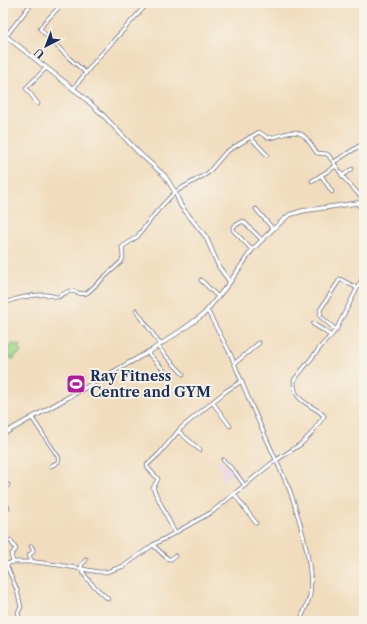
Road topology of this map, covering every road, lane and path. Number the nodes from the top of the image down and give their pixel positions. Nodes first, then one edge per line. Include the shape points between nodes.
1 (7, 3) edge
2 (32, 3) edge
3 (63, 3) edge
4 (148, 3) edge
5 (3, 9) edge
6 (4, 35) edge
7 (46, 68) junction
8 (86, 72) junction
9 (73, 89) junction
10 (38, 104) dead end
11 (250, 138) junction
12 (364, 143) edge
13 (267, 155) dead end
14 (334, 162) junction
15 (336, 166) junction
16 (352, 169) dead end
17 (321, 175) junction
18 (342, 176) junction
19 (312, 181) dead end
20 (175, 192) junction
21 (332, 192) dead end
22 (364, 201) edge
23 (358, 204) junction
24 (256, 209) dead end
25 (364, 213) edge
26 (273, 229) junction
27 (262, 240) junction
28 (252, 250) junction
29 (364, 275) edge
30 (225, 276) junction
31 (235, 277) junction
32 (363, 279) edge
33 (202, 280) dead end
34 (230, 282) junction
35 (357, 288) junction
36 (218, 297) junction
37 (3, 304) edge
38 (136, 310) dead end
39 (207, 310) junction
40 (313, 324) dead end
41 (336, 330) junction
42 (331, 336) junction
43 (259, 343) dead end
44 (159, 345) junction
45 (147, 352) junction
46 (234, 363) junction
47 (183, 374) dead end
48 (171, 378) dead end
49 (242, 380) junction
50 (213, 403) junction
51 (32, 418) junction
52 (230, 426) dead end
53 (178, 431) junction
54 (3, 434) edge
55 (200, 450) dead end
56 (223, 460) dead end
57 (277, 460) junction
58 (51, 466) dead end
59 (8, 485) dead end
60 (245, 486) junction
61 (3, 489) edge
62 (234, 494) junction
63 (3, 500) edge
64 (3, 512) edge
65 (256, 523) dead end
66 (175, 533) junction
67 (10, 540) dead end
68 (153, 545) junction
69 (31, 546) dead end
70 (175, 556) dead end
71 (86, 560) dead end
72 (13, 562) junction
73 (34, 562) junction
74 (5, 564) edge
75 (82, 570) junction
76 (108, 599) dead end
77 (20, 621) edge
78 (300, 621) edge

1 - 5 street
2 - 6 street
3 - 8 street via 40,29
4 - 8 street
6 - 7 street
7 - 9 street
7 - 10 street via 26,88
8 - 9 street
9 - 20 street via 161,173
11 - 13 street
11 - 14 street via 259,132 268,138 295,132 306,138 317,153 326,154
11 - 20 street via 226,152 208,173
12 - 14 street
14 - 15 street
15 - 17 street
15 - 18 street
16 - 18 street
17 - 19 street
17 - 21 street
18 - 22 street
20 - 30 street via 181,206 206,238
20 - 37 street via 136,237 122,247 123,258 120,262 87,293 83,295 72,291 58,297 36,296
22 - 23 street
23 - 25 street
23 - 26 street via 297,212
24 - 26 street
26 - 27 street
27 - 28 street
27 - 28 street via 243,220 233,227
28 - 31 street
29 - 32 street
30 - 31 street
30 - 34 street
31 - 34 street
32 - 35 street
33 - 36 street
34 - 36 street
35 - 41 street
35 - 41 street via 340,279 320,310 321,317
36 - 39 street
38 - 44 street
39 - 44 street via 190,325
39 - 46 street
40 - 42 street
41 - 42 street
42 - 57 street via 294,380 298,397 324,417 304,441
43 - 46 street
44 - 45 street
44 - 47 street
45 - 48 street
45 - 51 street
46 - 49 street
49 - 50 street
49 - 57 street
50 - 52 street
50 - 53 street
51 - 54 street
51 - 58 street via 59,458 58,462
53 - 55 street
53 - 66 street via 147,465 158,479 153,488
56 - 60 street
57 - 60 street
57 - 78 street via 295,505 307,556 310,592
59 - 61 street
60 - 62 street
62 - 65 street
62 - 66 street via 212,512
63 - 64 street via 8,508
66 - 68 street
67 - 72 street via 16,549 11,555
68 - 70 street via 168,559
68 - 75 street via 120,568 99,572
69 - 73 street via 32,552 28,554
71 - 75 street via 81,565
72 - 73 street
72 - 74 street
73 - 75 street
74 - 77 street via 18,593
75 - 76 street

